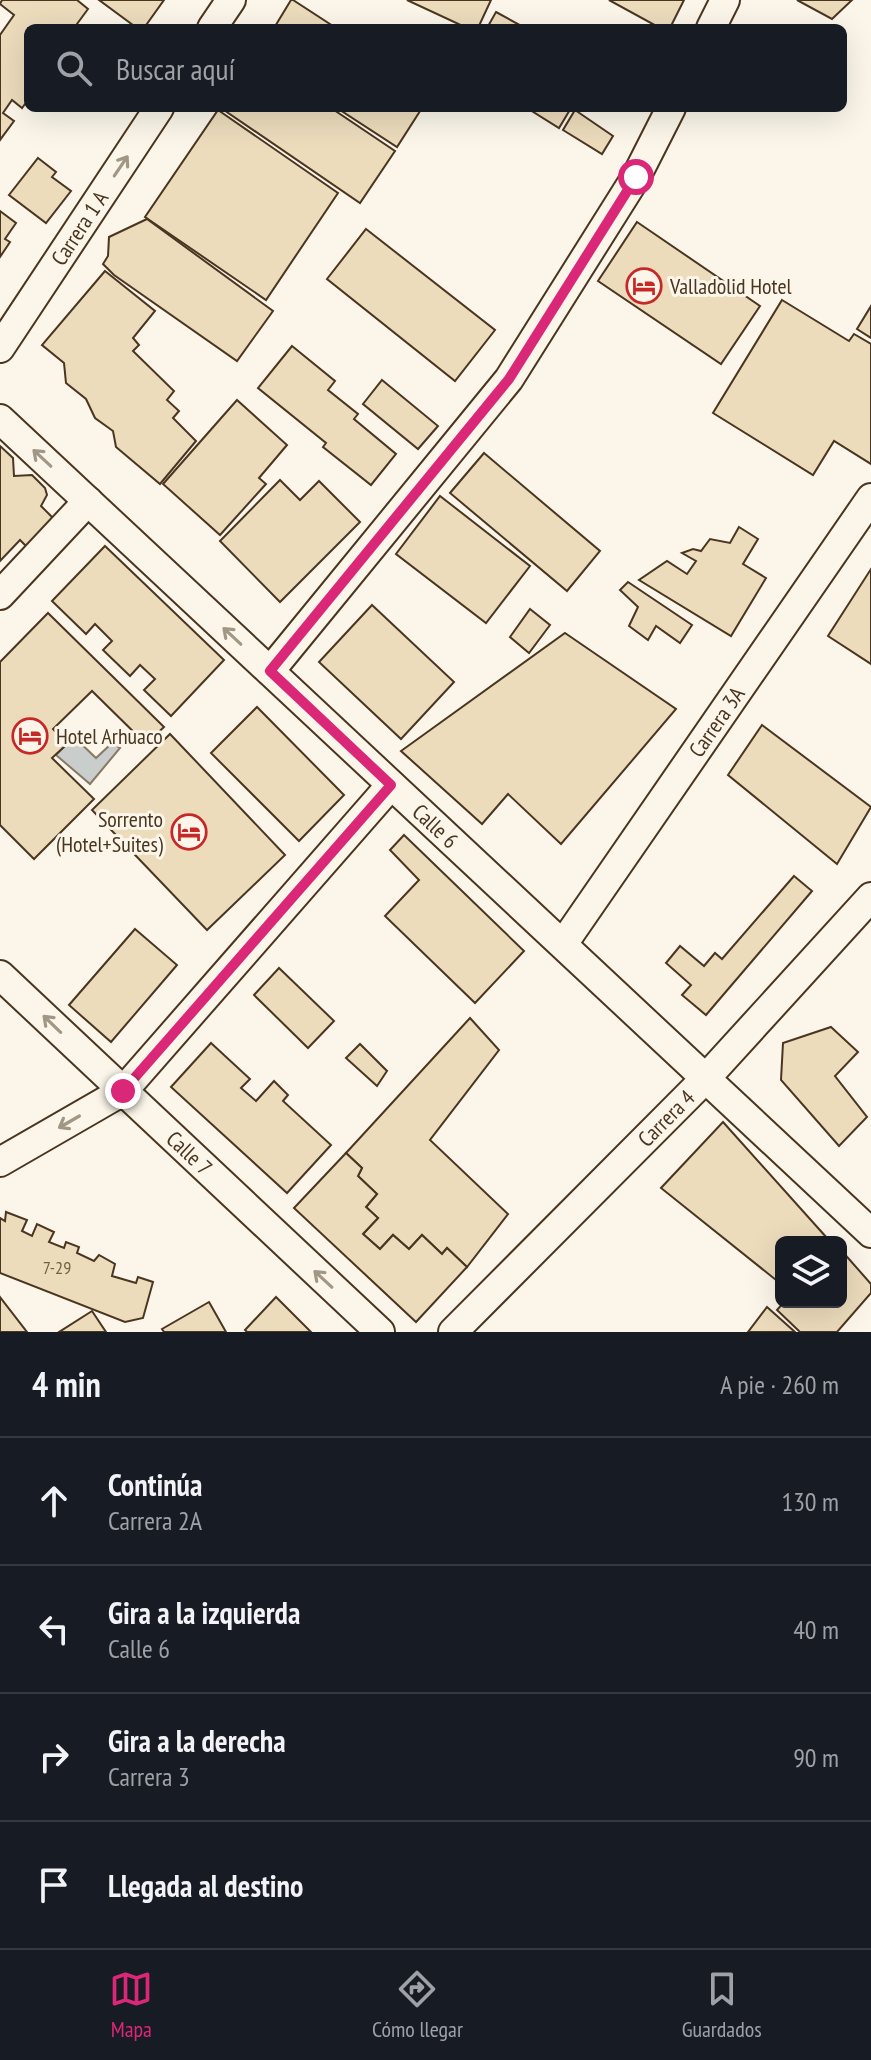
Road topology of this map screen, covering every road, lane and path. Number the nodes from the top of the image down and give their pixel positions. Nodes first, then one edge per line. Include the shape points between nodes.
1 (231, 0) edge
2 (725, 0) edge
3 (215, 24) edge
4 (713, 24) edge
5 (156, 112) edge
6 (669, 112) edge
7 (0, 348) edge
8 (0, 419) edge
9 (871, 498) edge
10 (88, 501) junction
11 (0, 595) edge
12 (270, 671) junction
13 (391, 785) junction
14 (871, 897) edge
15 (563, 944) junction
16 (0, 975) edge
17 (706, 1078) junction
18 (123, 1091) junction
19 (0, 1162) edge
20 (871, 1233) edge
21 (380, 1332) edge
22 (453, 1332) edge

1 - 3 street
2 - 4 street
7 -> 5 street, Carrera 1 A
6 - 12 street via 636,177 509,379
10 -> 8 street, Calle 6
9 - 15 street, Carrera 3A
10 - 11 street
12 -> 10 street, Calle 6
12 - 13 street, Calle 6
13 - 15 street, Calle 6
13 - 18 street
14 - 17 street, Carrera 4
15 - 17 street, Calle 6
18 -> 16 street, Calle 7
17 - 20 street, Calle 6
17 - 22 street, Carrera 4
18 -> 19 street
21 -> 18 street, Calle 7

